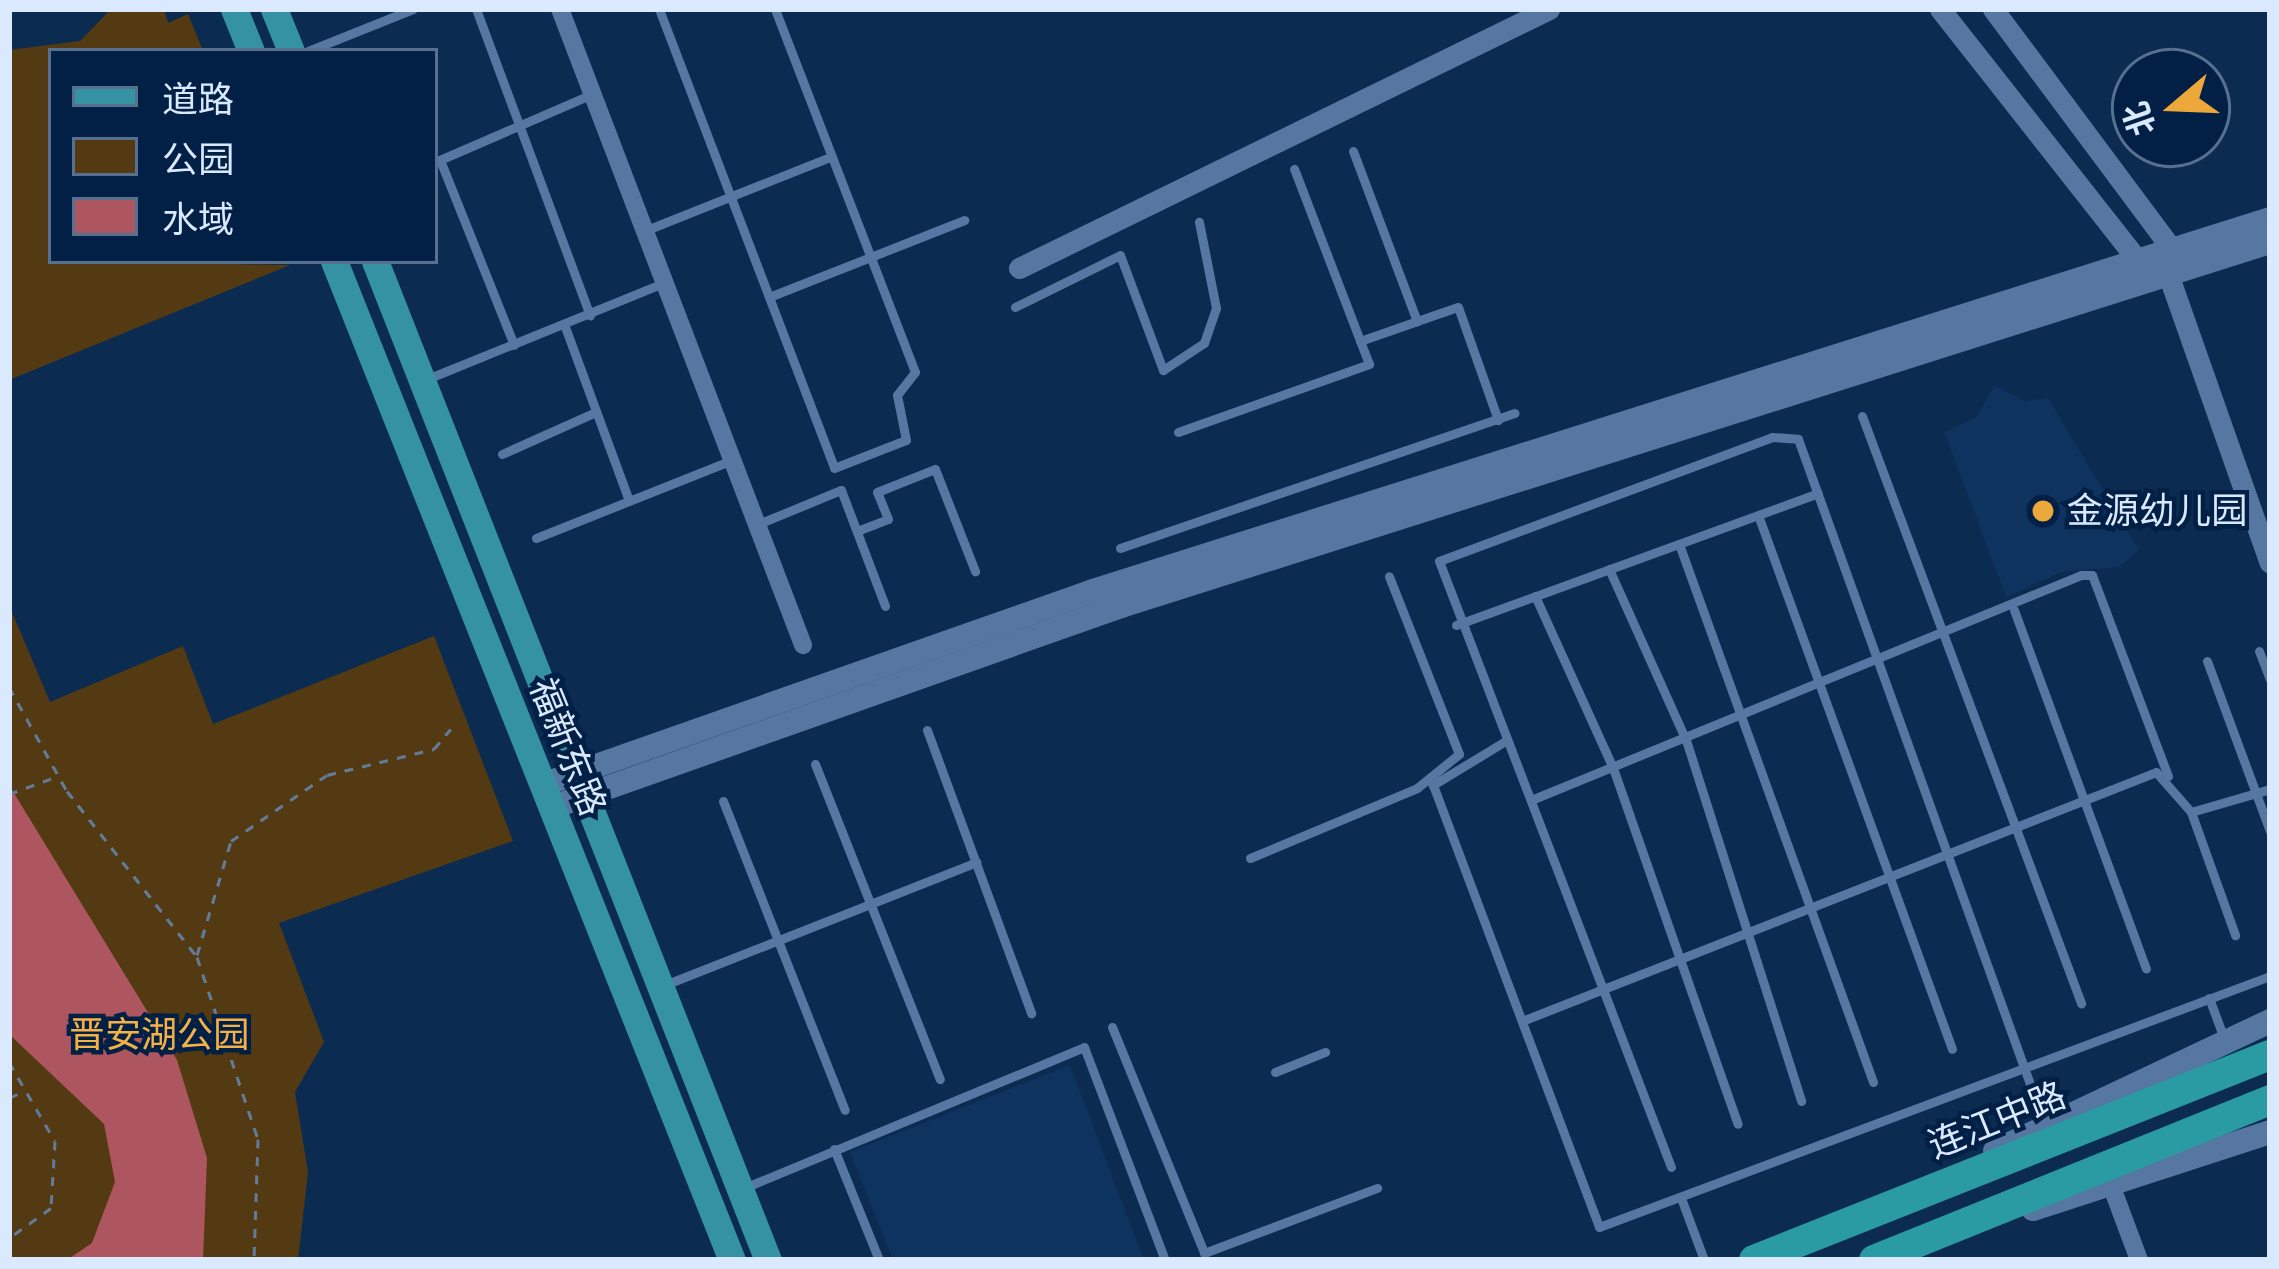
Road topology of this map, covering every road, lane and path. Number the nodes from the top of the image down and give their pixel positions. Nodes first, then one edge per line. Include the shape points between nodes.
1 (235, 9) edge
2 (274, 9) edge
3 (413, 9) edge
4 (476, 9) edge
5 (560, 9) edge
6 (658, 9) edge
7 (775, 9) edge
8 (1549, 9) edge
9 (1940, 9) edge
10 (1993, 9) edge
11 (250, 48) edge
12 (290, 48) edge
13 (316, 48) edge
14 (592, 94) junction
15 (519, 125) junction
16 (1353, 151) dead end
17 (832, 156) junction
18 (438, 160) edge
19 (438, 162) edge
20 (1294, 169) dead end
21 (730, 196) junction
22 (2270, 219) edge
23 (964, 220) dead end
24 (1199, 222) dead end
25 (644, 231) junction
26 (2270, 242) edge
27 (871, 258) junction
28 (2170, 261) junction
29 (2129, 262) junction
30 (335, 264) edge
31 (376, 264) edge
32 (1019, 268) dead end
33 (664, 283) junction
34 (769, 297) junction
35 (1015, 307) dead end
36 (590, 315) junction
37 (1417, 321) junction
38 (564, 324) junction
39 (1360, 341) junction
40 (514, 345) junction
41 (422, 381) junction
42 (596, 412) junction
43 (1515, 413) dead end
44 (1862, 416) dead end
45 (1498, 420) junction
46 (1178, 432) dead end
47 (502, 454) dead end
48 (731, 460) junction
49 (1818, 493) junction
50 (628, 498) junction
51 (1758, 515) junction
52 (756, 525) junction
53 (856, 531) junction
54 (536, 538) dead end
55 (1679, 544) junction
56 (1120, 548) dead end
57 (2270, 562) edge
58 (1609, 569) junction
59 (975, 571) dead end
60 (1389, 576) dead end
61 (1535, 596) junction
62 (885, 606) dead end
63 (2014, 610) junction
64 (1456, 625) junction
65 (1945, 638) junction
66 (803, 645) dead end
67 (2259, 651) dead end
68 (2207, 661) dead end
69 (1879, 664) junction
70 (2270, 680) edge
71 (1824, 686) junction
72 (9, 687) edge
73 (1749, 715) junction
74 (451, 728) dead end
75 (927, 730) dead end
76 (1508, 740) junction
77 (1686, 740) junction
78 (815, 764) dead end
79 (1613, 768) junction
80 (58, 776) junction
81 (2168, 776) junction
82 (2270, 789) edge
83 (562, 791) junction
84 (9, 794) edge
85 (2257, 794) junction
86 (1531, 800) junction
87 (724, 802) dead end
88 (2084, 802) junction
89 (2191, 812) junction
90 (2016, 829) junction
91 (2270, 831) edge
92 (1948, 856) junction
93 (1250, 859) dead end
94 (976, 862) junction
95 (1890, 879) junction
96 (870, 904) junction
97 (1816, 907) junction
98 (1752, 932) junction
99 (2235, 935) dead end
100 (778, 941) junction
101 (196, 957) junction
102 (1681, 960) junction
103 (2146, 969) dead end
104 (2270, 976) edge
105 (657, 988) junction
106 (1606, 988) junction
107 (2209, 998) junction
108 (2081, 1003) dead end
109 (1030, 1012) dead end
110 (1522, 1021) junction
111 (2270, 1022) edge
112 (1112, 1027) dead end
113 (2270, 1043) edge
114 (1952, 1049) dead end
115 (1325, 1052) dead end
116 (2232, 1052) junction
117 (2270, 1055) edge
118 (9, 1062) edge
119 (2025, 1068) junction
120 (1275, 1072) dead end
121 (940, 1078) dead end
122 (1873, 1082) dead end
123 (26, 1090) junction
124 (9, 1098) edge
125 (1801, 1101) dead end
126 (844, 1110) dead end
127 (2267, 1111) edge
128 (1738, 1124) dead end
129 (2044, 1126) junction
130 (834, 1149) junction
131 (1671, 1167) dead end
132 (2110, 1185) junction
133 (1377, 1188) dead end
134 (740, 1190) junction
135 (1681, 1198) junction
136 (1879, 1211) junction
137 (9, 1238) edge
138 (1886, 1255) edge
139 (1205, 1257) edge
140 (254, 1260) edge
141 (732, 1260) edge
142 (768, 1260) edge
143 (879, 1260) edge
144 (1165, 1260) edge
145 (1704, 1260) edge
146 (1754, 1260) edge
147 (2139, 1260) edge

1 - 11 main road
2 - 12 main road
3 - 13 lane
4 - 15 lane
5 - 14 street
6 - 21 lane
7 - 17 lane
8 - 32 street
9 - 29 street
10 - 28 street
14 - 15 lane
14 - 25 street
15 - 18 lane
15 - 36 lane
16 - 37 lane
17 - 21 lane
17 - 27 lane
19 - 40 lane
20 - 39 lane
21 - 25 lane
21 - 34 lane
22 - 28 main road
23 - 27 lane
24 - 35 lane via 1216,308 1204,343 1163,370 1120,256
25 - 33 street
26 - 28 main road
27 - 34 lane
27 - 34 lane via 915,372 897,395 906,440 834,467
28 - 29 main road
28 - 57 street
28 - 83 main road
29 - 83 main road via 1074,597
30 - 83 main road, 福新东路
31 - 41 main road, 福新东路
33 - 36 lane
33 - 48 street
36 - 38 lane
37 - 39 lane
37 - 45 lane via 1458,307
38 - 40 lane
38 - 42 lane
39 - 46 lane via 1369,364
40 - 41 lane
41 - 83 main road, 福新东路
42 - 47 lane
42 - 50 lane
43 - 45 lane
44 - 65 lane
45 - 56 lane
48 - 50 lane
48 - 52 street
49 - 51 lane
49 - 64 lane via 1798,439 1772,437 1494,537 1439,561
49 - 69 lane
50 - 54 lane
51 - 55 lane
51 - 71 lane
52 - 53 lane via 841,490
52 - 66 street
53 - 59 lane via 888,519 878,492 935,470
53 - 62 lane
55 - 58 lane
55 - 73 lane
58 - 61 lane
58 - 77 lane
60 - 93 lane via 1459,754 1418,788
61 - 64 lane
61 - 79 lane
63 - 65 lane
63 - 81 lane via 2092,575
63 - 88 lane
64 - 76 lane
65 - 69 lane
65 - 90 lane
67 - 70 lane
68 - 85 lane
69 - 71 lane
69 - 92 lane
71 - 73 lane
71 - 95 lane
72 - 80 path
73 - 77 lane
73 - 97 lane
74 - 101 path via 434,749 326,775 232,841
75 - 94 lane
76 - 86 lane
76 - 110 lane via 1432,785
77 - 79 lane
77 - 98 lane
78 - 96 lane
79 - 86 lane
79 - 102 lane
80 - 84 path
80 - 101 path
81 - 88 lane
81 - 89 lane
82 - 85 lane
83 - 105 main road, 福新东路
83 - 141 main road, 福新东路
85 - 89 lane
85 - 91 lane
86 - 106 lane
87 - 100 lane
88 - 90 lane
88 - 103 lane
89 - 99 lane
90 - 92 lane
90 - 108 lane
92 - 95 lane
92 - 119 lane
94 - 96 lane
94 - 109 lane
95 - 97 lane
95 - 114 lane
96 - 100 lane
96 - 121 lane
97 - 98 lane
97 - 122 lane
98 - 102 lane
98 - 125 lane
100 - 105 lane
100 - 126 lane
101 - 140 path via 258,1139
102 - 106 lane
102 - 128 lane
104 - 107 lane
105 - 134 main road, 福新东路
106 - 110 lane
106 - 131 lane
107 - 116 lane
107 - 119 lane
110 - 135 lane via 1599,1227
111 - 116 main road
112 - 139 lane
113 - 116 highway
115 - 120 lane
116 - 117 highway, 连江中路
116 - 129 main road
116 - 136 highway, 连江中路
118 - 123 path
119 - 129 lane
119 - 135 lane
123 - 124 path
123 - 137 path via 56,1141 50,1208
127 - 132 main road
127 - 138 highway
129 - 136 main road
130 - 134 lane
130 - 143 lane
130 - 144 lane via 1084,1047
132 - 138 main road
132 - 147 street
133 - 139 lane
134 - 142 main road, 福新东路
135 - 145 lane
136 - 146 highway, 连江中路

